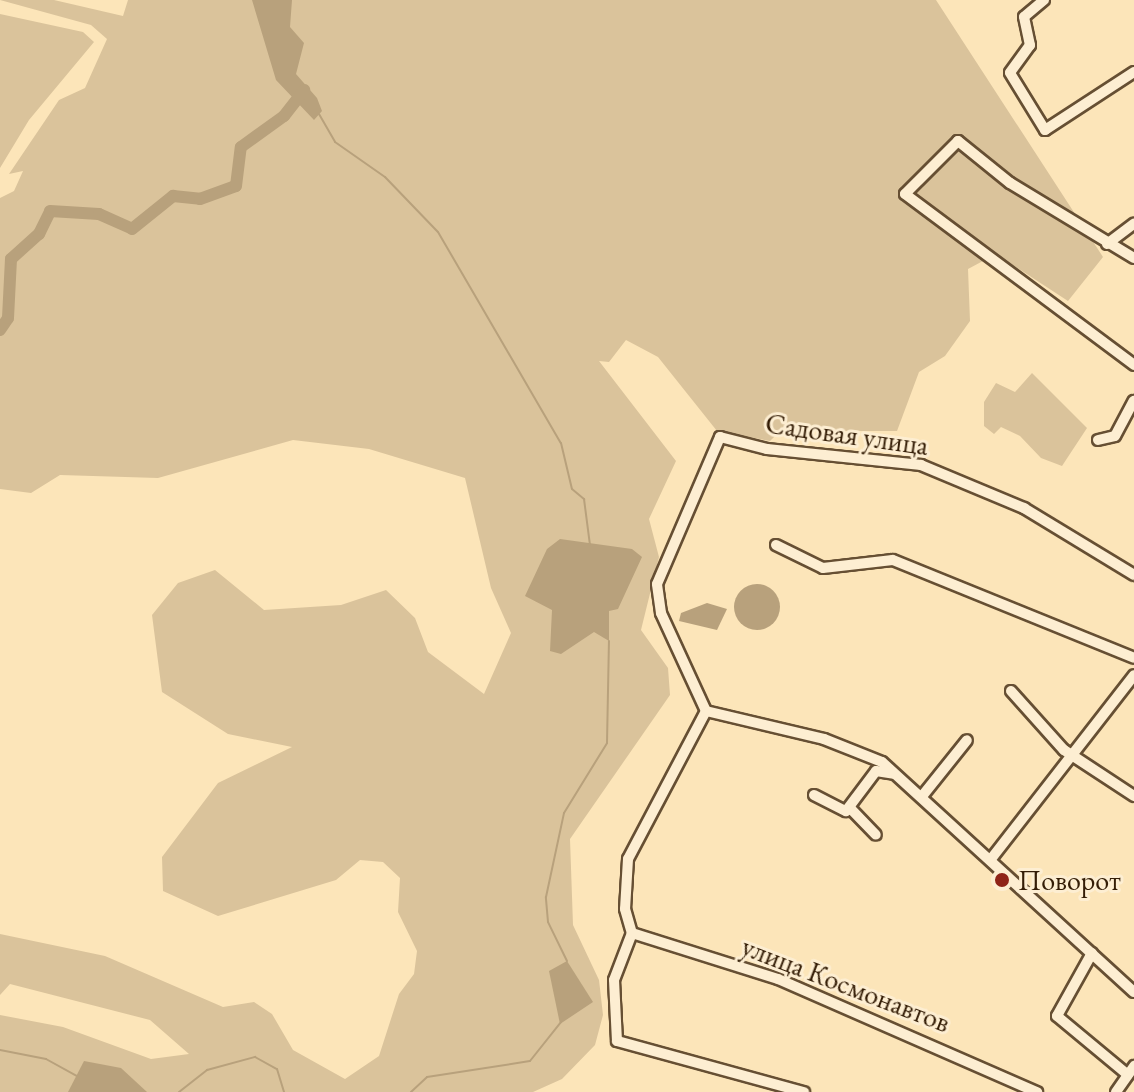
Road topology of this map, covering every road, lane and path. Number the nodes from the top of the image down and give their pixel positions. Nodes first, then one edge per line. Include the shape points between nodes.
1 (1044, 0) edge
2 (1134, 72) edge
3 (1134, 224) edge
4 (1107, 244) junction
5 (1134, 258) edge
6 (1134, 365) edge
7 (1134, 401) edge
8 (1098, 440) dead end
9 (776, 545) dead end
10 (1134, 575) edge
11 (1134, 658) edge
12 (1134, 675) edge
13 (1011, 691) dead end
14 (706, 711) junction
15 (967, 740) dead end
16 (1074, 753) junction
17 (896, 773) junction
18 (814, 795) dead end
19 (923, 795) junction
20 (1134, 796) edge
21 (850, 808) junction
22 (876, 835) dead end
23 (991, 859) junction
24 (632, 933) junction
25 (1092, 953) junction
26 (1134, 992) edge
27 (1131, 1071) edge
28 (804, 1092) edge
29 (1037, 1092) edge
30 (1116, 1092) edge

1 - 2 street via 1024,17 1030,45 1010,73 1045,130
3 - 4 street
4 - 5 street
4 - 6 street via 958,141 905,194
7 - 8 street via 1115,436
9 - 11 street via 823,568 893,560
10 - 14 street, Садовая улица via 1024,508 921,465 767,449 720,437 657,584 661,613
12 - 16 street
13 - 16 street
14 - 17 street via 824,739
14 - 24 street via 628,859 625,909
15 - 19 street
16 - 20 street
16 - 23 street
17 - 19 street
17 - 21 street via 876,771
18 - 21 street
19 - 23 street
21 - 22 street
23 - 25 street
24 - 28 street via 614,980 617,1041
24 - 29 street, улица Космонавтов via 778,979
25 - 26 street
25 - 27 street via 1057,1016
27 - 30 street

